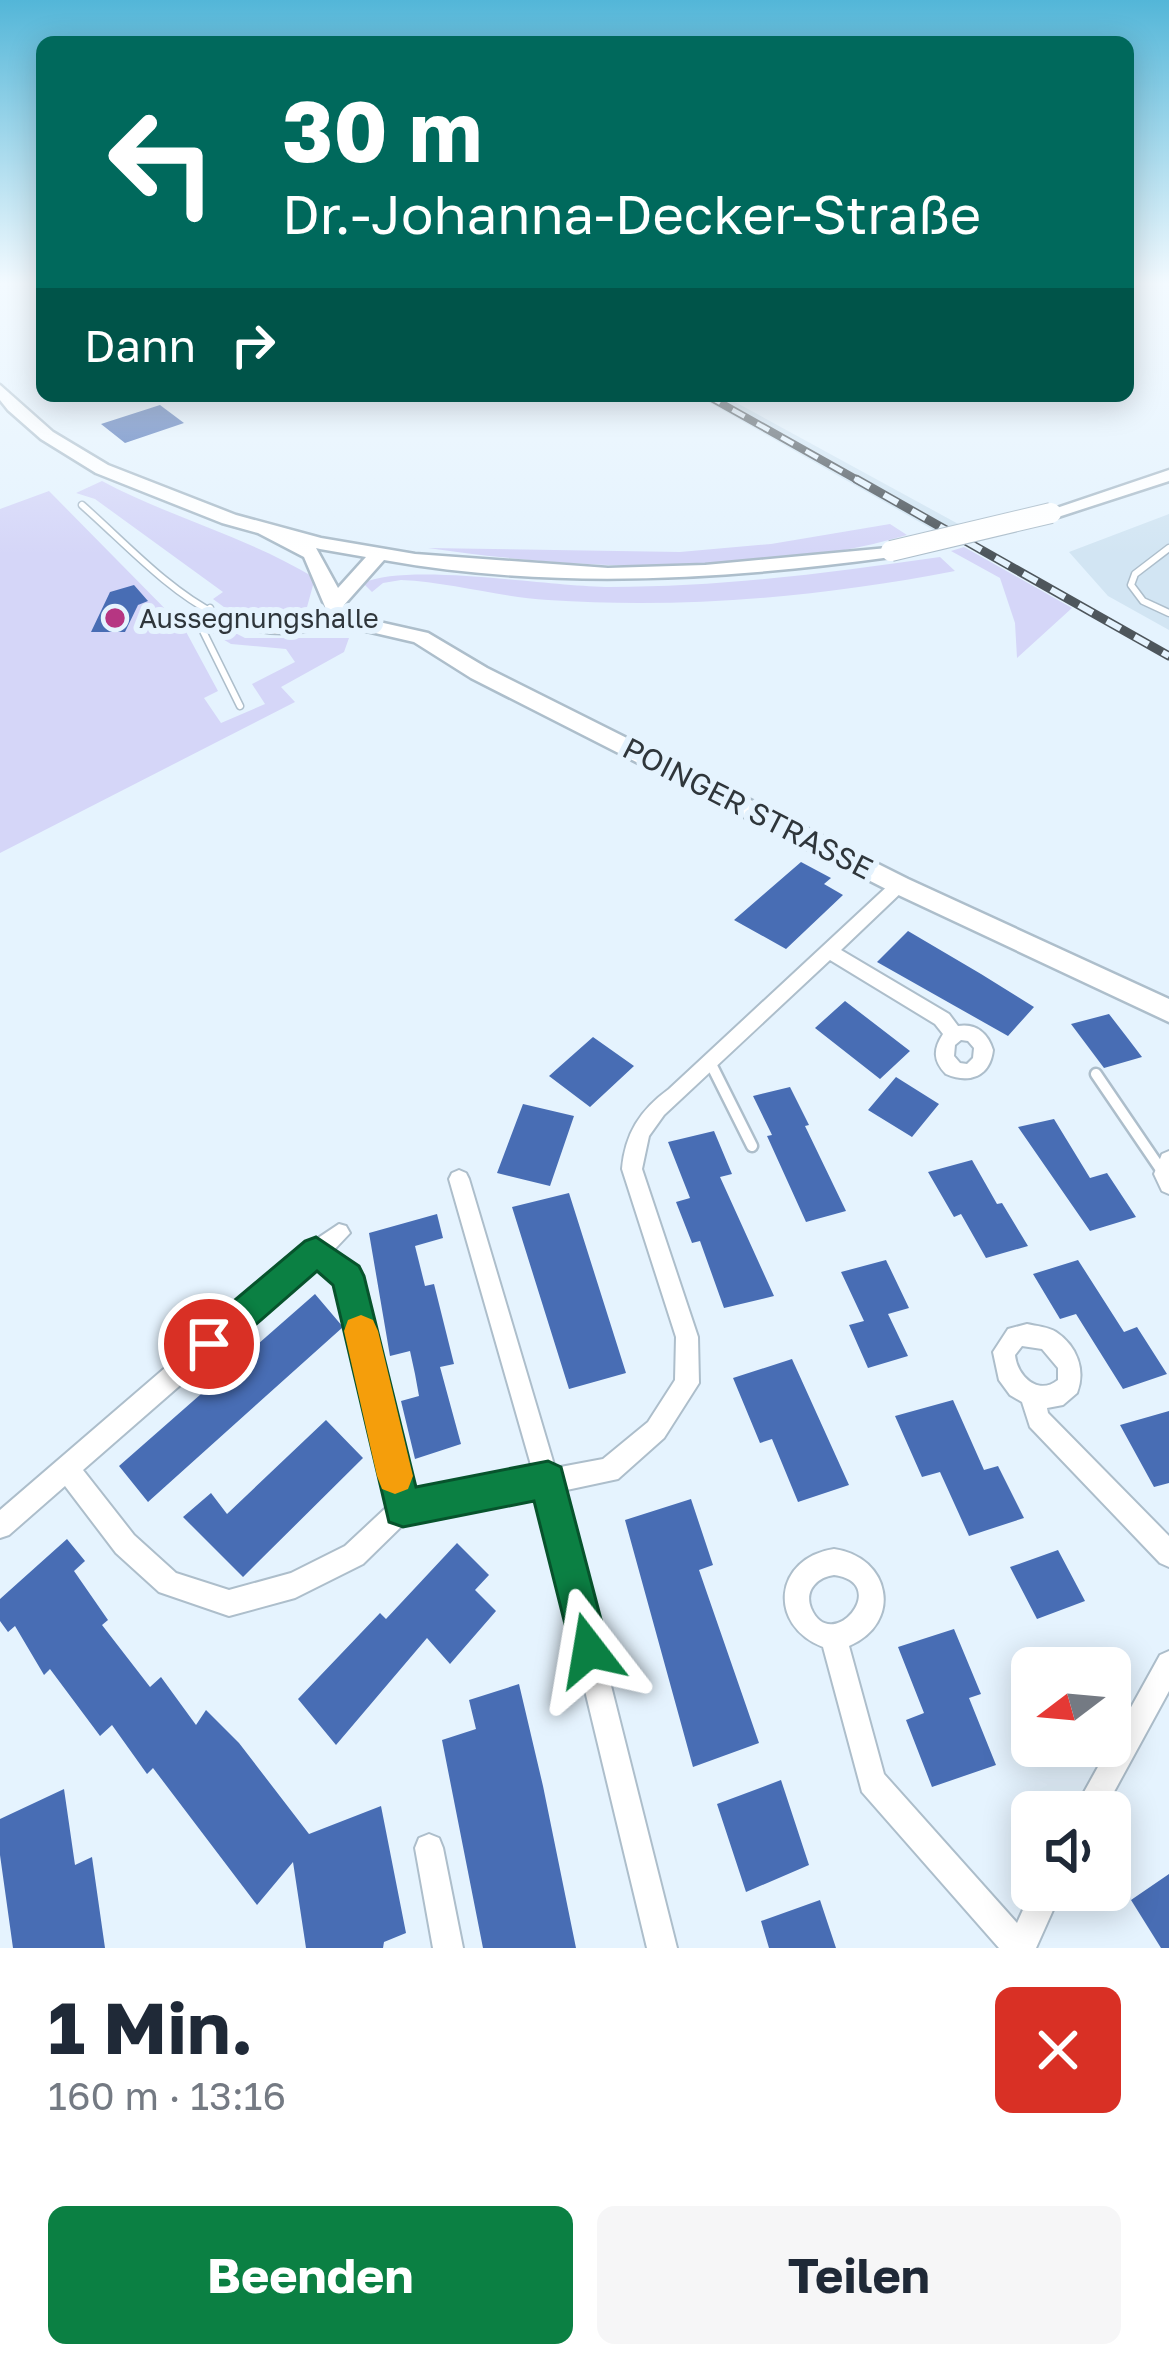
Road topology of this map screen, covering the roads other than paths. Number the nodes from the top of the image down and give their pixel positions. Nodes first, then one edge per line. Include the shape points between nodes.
1 (0, 390) edge
2 (1169, 475) edge
3 (82, 505) dead end
4 (265, 530) junction
5 (1169, 548) edge
6 (358, 549) junction
7 (380, 554) junction
8 (324, 574) junction
9 (210, 608) junction
10 (336, 613) junction
11 (1169, 614) edge
12 (240, 706) dead end
13 (899, 885) junction
14 (827, 950) junction
15 (1169, 1011) edge
16 (954, 1035) dead end
17 (710, 1062) junction
18 (1096, 1074) dead end
19 (752, 1146) dead end
20 (1168, 1173) edge
21 (459, 1179) dead end
22 (339, 1233) dead end
23 (316, 1251) junction
24 (1034, 1396) dead end
25 (66, 1467) junction
26 (548, 1480) junction
27 (403, 1508) junction
28 (0, 1526) edge
29 (1169, 1554) edge
30 (833, 1636) dead end
31 (1169, 1664) edge
32 (1099, 1791) edge
33 (429, 1848) dead end
34 (1037, 1911) edge
35 (448, 1948) edge
36 (662, 1948) edge
37 (1020, 1948) edge

1 - 4 street via 83,460 175,502
2 - 7 street, bridge via 891,551 764,568 559,571
3 - 9 lane
4 - 6 street
4 - 8 street via 311,553
5 - 11 lane via 1131,585
6 - 7 street
6 - 8 street
7 - 10 street
8 - 10 street
9 - 10 lane via 263,633 321,627
9 - 12 lane via 198,622
10 - 13 street, POINGER STRASSE via 434,643
13 - 14 street
13 - 15 street, POINGER STRASSE
14 - 16 street via 942,1019
14 - 17 street
17 - 19 lane
17 - 26 street via 654,1109 633,1142 632,1168 687,1337 687,1383 656,1430 609,1470
18 - 20 lane
21 - 26 street
22 - 23 street
23 - 25 street
23 - 27 street via 347,1276
24 - 29 street via 1038,1419
25 - 27 street via 125,1544 168,1582 229,1603 295,1586 354,1556
25 - 28 street
26 - 27 street
26 - 36 street
30 - 37 street via 872,1782
31 - 32 street
33 - 35 street
34 - 37 street

